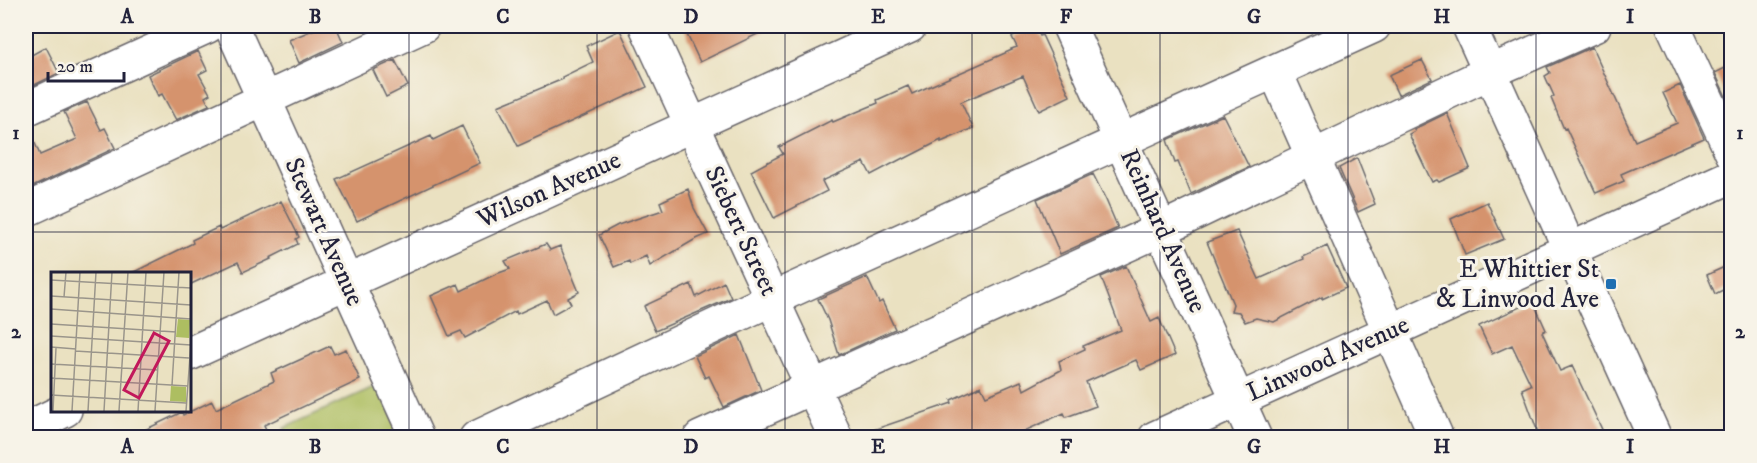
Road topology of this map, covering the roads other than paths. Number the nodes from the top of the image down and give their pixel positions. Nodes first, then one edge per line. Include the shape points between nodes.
1 (208, 26) edge
2 (231, 26) edge
3 (423, 26) edge
4 (646, 26) edge
5 (910, 26) edge
6 (1069, 26) edge
7 (1374, 26) edge
8 (1469, 26) edge
9 (1594, 26) edge
10 (1673, 26) edge
11 (1275, 71) junction
12 (1490, 72) junction
13 (264, 100) junction
14 (26, 109) edge
15 (692, 125) junction
16 (1122, 140) junction
17 (1731, 153) edge
18 (1312, 156) junction
19 (1731, 176) edge
20 (26, 210) edge
21 (1162, 229) junction
22 (1570, 249) junction
23 (346, 282) junction
24 (772, 299) junction
25 (1389, 331) junction
26 (190, 354) edge
27 (812, 386) junction
28 (1238, 400) junction
29 (63, 412) edge
30 (26, 429) edge
31 (417, 438) edge
32 (476, 438) edge
33 (700, 438) edge
34 (836, 438) edge
35 (1155, 438) edge
36 (1255, 438) edge
37 (1437, 438) edge
38 (1655, 438) edge

1 - 14 street
2 - 13 street, Stewart Avenue
3 - 13 street
4 - 15 street, Siebert Street
5 - 15 street, Wilson Avenue
6 - 16 street, Reinhard Avenue
7 - 11 street
8 - 12 street
9 - 12 street
10 - 17 street
11 - 16 street
11 - 18 street
12 - 18 street
12 - 22 street
13 - 20 street
13 - 23 street, Stewart Avenue
15 - 23 street, Wilson Avenue
15 - 24 street, Siebert Street
16 - 21 street, Reinhard Avenue
16 - 24 street
18 - 21 street
18 - 25 street
19 - 22 street, Linwood Avenue
21 - 27 street
21 - 28 street, Reinhard Avenue
22 - 25 street, Linwood Avenue
22 - 38 street
23 - 26 street, Wilson Avenue
23 - 31 street, Stewart Avenue
24 - 27 street, Siebert Street
24 - 32 street
25 - 28 street, Linwood Avenue
25 - 37 street
27 - 33 street
27 - 34 street, Siebert Street
28 - 35 street, Linwood Avenue
28 - 36 street, Reinhard Avenue
29 - 30 street

